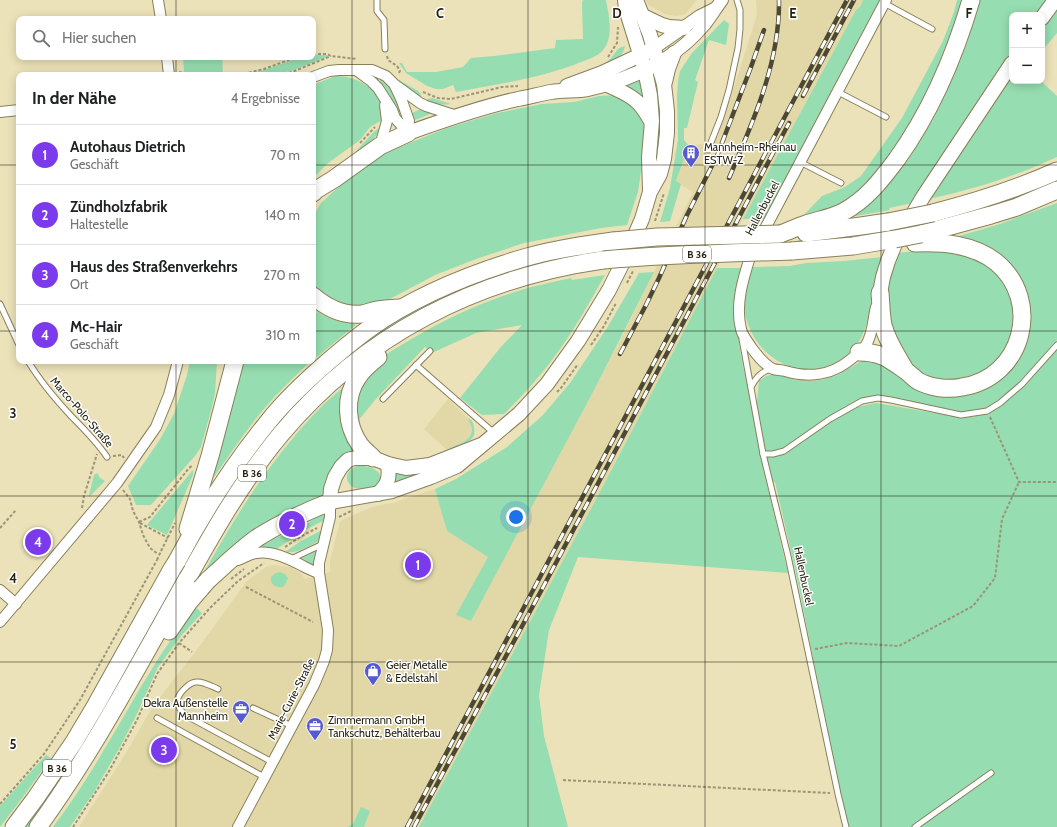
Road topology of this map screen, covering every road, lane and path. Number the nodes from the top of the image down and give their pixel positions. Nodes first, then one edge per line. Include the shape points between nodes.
1 (158, 0) edge
2 (377, 0) edge
3 (625, 0) edge
4 (636, 0) edge
5 (737, 0) edge
6 (971, 0) edge
7 (1055, 0) edge
8 (885, 2) edge
9 (719, 4) edge
10 (1045, 14) edge
11 (161, 16) edge
12 (643, 16) junction
13 (684, 28) junction
14 (932, 29) dead end
15 (617, 43) dead end
16 (654, 48) junction
17 (385, 49) joint
18 (674, 53) junction
19 (316, 54) edge
20 (640, 55) junction
21 (606, 59) dead end
22 (167, 60) edge
23 (288, 60) edge
24 (659, 63) junction
25 (1009, 68) edge
26 (356, 70) junction
27 (645, 70) junction
28 (169, 72) edge
29 (251, 72) edge
30 (292, 72) edge
31 (316, 76) edge
32 (396, 80) junction
33 (606, 84) junction
34 (664, 84) junction
35 (523, 85) dead end
36 (551, 92) junction
37 (838, 92) junction
38 (425, 93) dead end
39 (384, 99) junction
40 (16, 110) edge
41 (0, 112) edge
42 (457, 116) junction
43 (886, 117) dead end
44 (652, 121) junction
45 (408, 133) junction
46 (380, 146) junction
47 (708, 150) dead end
48 (800, 162) junction
49 (1057, 171) edge
50 (334, 178) junction
51 (841, 183) dead end
52 (316, 190) edge
53 (1057, 190) edge
54 (650, 192) junction
55 (316, 203) edge
56 (804, 229) junction
57 (918, 238) junction
58 (880, 293) junction
59 (316, 299) edge
60 (0, 304) edge
61 (404, 307) junction
62 (413, 324) junction
63 (741, 330) junction
64 (16, 339) edge
65 (1057, 345) edge
66 (430, 351) dead end
67 (859, 352) junction
68 (30, 364) edge
69 (177, 364) edge
70 (234, 364) edge
71 (416, 365) junction
72 (772, 368) junction
73 (906, 372) junction
74 (751, 387) junction
75 (384, 399) dead end
76 (987, 411) junction
77 (495, 435) junction
78 (481, 445) junction
79 (100, 446) junction
80 (763, 454) junction
81 (107, 457) dead end
82 (381, 461) junction
83 (194, 464) dead end
84 (338, 471) junction
85 (1019, 482) junction
86 (1057, 482) edge
87 (117, 483) junction
88 (378, 494) junction
89 (340, 508) junction
90 (16, 510) dead end
91 (139, 522) junction
92 (80, 527) junction
93 (0, 528) edge
94 (323, 544) junction
95 (158, 554) dead end
96 (275, 554) junction
97 (290, 559) junction
98 (176, 562) junction
99 (245, 568) dead end
100 (319, 573) junction
101 (215, 579) junction
102 (246, 587) dead end
103 (0, 590) edge
104 (16, 604) junction
105 (201, 609) dead end
106 (206, 613) junction
107 (0, 622) edge
108 (313, 622) dead end
109 (179, 643) junction
110 (808, 650) junction
111 (192, 652) dead end
112 (140, 664) junction
113 (218, 689) dead end
114 (252, 708) dead end
115 (157, 718) dead end
116 (292, 726) junction
117 (272, 762) junction
118 (991, 773) dead end
119 (264, 777) junction
120 (563, 780) dead end
121 (838, 794) junction
122 (0, 804) edge
123 (14, 827) edge
124 (38, 827) edge
125 (73, 827) edge
126 (238, 827) edge
127 (846, 827) edge
128 (915, 827) edge

1 - 11 street
2 - 17 lane via 377,12 384,20
3 - 20 main road
4 - 12 main road
5 - 47 lane via 740,10 738,48 722,117
6 - 56 highway via 957,45 936,96 889,169 853,206
7 - 10 main road
8 - 14 lane
8 - 37 street, Hallenbuckel
9 - 13 street
9 - 18 street via 706,23
12 - 13 main road via 662,25
12 - 16 main road
13 - 16 street
15 - 21 path
16 - 20 main road
16 - 24 main road
17 - 32 path via 388,60 400,71
18 - 24 street
18 - 34 main road
19 - 30 path via 331,56
20 - 27 main road
20 - 36 main road via 602,73
22 - 28 street
23 - 29 path
24 - 27 main road
24 - 34 main road
25 - 58 main road via 895,244
26 - 31 street via 329,71
26 - 32 street via 372,70
26 - 39 street via 378,88
27 - 33 main road
27 - 44 main road
32 - 42 street via 420,103
32 - 45 street via 409,121
33 - 36 main road via 586,89
33 - 44 main road via 635,100
34 - 54 main road via 667,133 664,159 660,174
35 - 38 path via 502,87 451,99
36 - 42 main road
37 - 43 lane
37 - 48 street, Hallenbuckel
39 - 45 street
39 - 46 street via 387,121
40 - 41 street
42 - 45 main road
44 - 54 main road
45 - 46 highway
46 - 50 highway
48 - 51 lane
48 - 63 street, Hallenbuckel via 750,257 740,291
49 - 56 highway, bridge via 987,198 933,213 861,226
50 - 52 highway
50 - 55 highway
53 - 57 highway via 1017,207
54 - 77 main road via 642,219 625,258 578,341 547,384 520,414
56 - 61 highway, B 36, bridge via 780,234 613,241 565,248 486,270
57 - 62 highway, B 36, bridge via 792,251 640,256 577,264 547,270 468,296
57 - 73 highway via 961,246 995,262 1017,289 1023,316 1022,328 1018,342 1004,366 975,384 952,388 929,385
58 - 67 street via 867,344
58 - 73 highway via 883,325 893,350
59 - 61 highway via 332,310 352,314
60 - 64 lane
61 - 98 highway, B 36 via 370,328 325,364 269,421 225,481
62 - 82 highway via 364,369 352,388 348,402 349,419 360,445
62 - 112 highway, B 36 via 352,364 310,402 281,434 226,512
63 - 72 street, Hallenbuckel via 756,353
63 - 74 lane, Hallenbuckel
65 - 76 lane via 1022,384
66 - 71 lane
67 - 72 street via 836,369 815,375 795,374
67 - 73 highway via 880,355
68 - 79 lane, Marco-Polo-Straße via 63,407
69 - 87 street via 169,395 156,427
70 - 98 highway via 210,456
71 - 75 lane
71 - 77 lane
72 - 74 lane via 760,374
74 - 80 lane, Hallenbuckel
76 - 80 lane via 961,415 878,398 862,401 830,419 784,451
76 - 85 path
77 - 78 main road
78 - 82 main road via 430,465 406,468
78 - 88 main road via 457,466 403,488
79 - 81 lane, Marco-Polo-Straße
79 - 92 path via 84,496
80 - 110 lane, Hallenbuckel
82 - 84 main road via 351,459
82 - 88 main road via 390,473 388,482
83 - 91 path via 150,517
84 - 89 main road via 344,487
84 - 89 main road via 333,482
85 - 86 path
85 - 110 path via 1002,519 995,578 973,606 900,646 847,643
87 - 91 path via 130,499
87 - 92 street
88 - 89 main road
89 - 89 path
89 - 94 street, Marie-Curie-Straße
89 - 96 path
89 - 101 highway via 305,512 275,527 240,552
90 - 93 path
91 - 95 path via 150,548
91 - 122 path, bridge via 168,538 80,700 44,754
92 - 104 street
94 - 97 lane
94 - 100 street, Marie-Curie-Straße
96 - 97 street
96 - 101 street via 253,554
96 - 106 path via 238,581
97 - 100 street
98 - 123 highway, B 36 via 74,742
99 - 101 path
100 - 116 street, Marie-Curie-Straße via 328,630 327,650 314,685
101 - 112 highway via 177,619 165,637
102 - 108 path
103 - 104 street
104 - 107 street
105 - 106 path
106 - 109 path
109 - 111 path
109 - 125 path via 157,674 137,720 108,773
110 - 121 lane, Hallenbuckel
112 - 124 highway, B 36 via 71,781
113 - 117 lane via 203,683 190,684 178,698 180,711
114 - 116 lane
115 - 119 lane
116 - 117 street, Marie-Curie-Straße
117 - 119 street, Marie-Curie-Straße
118 - 128 lane
119 - 126 street, Marie-Curie-Straße
120 - 121 path
121 - 127 lane, Hallenbuckel

